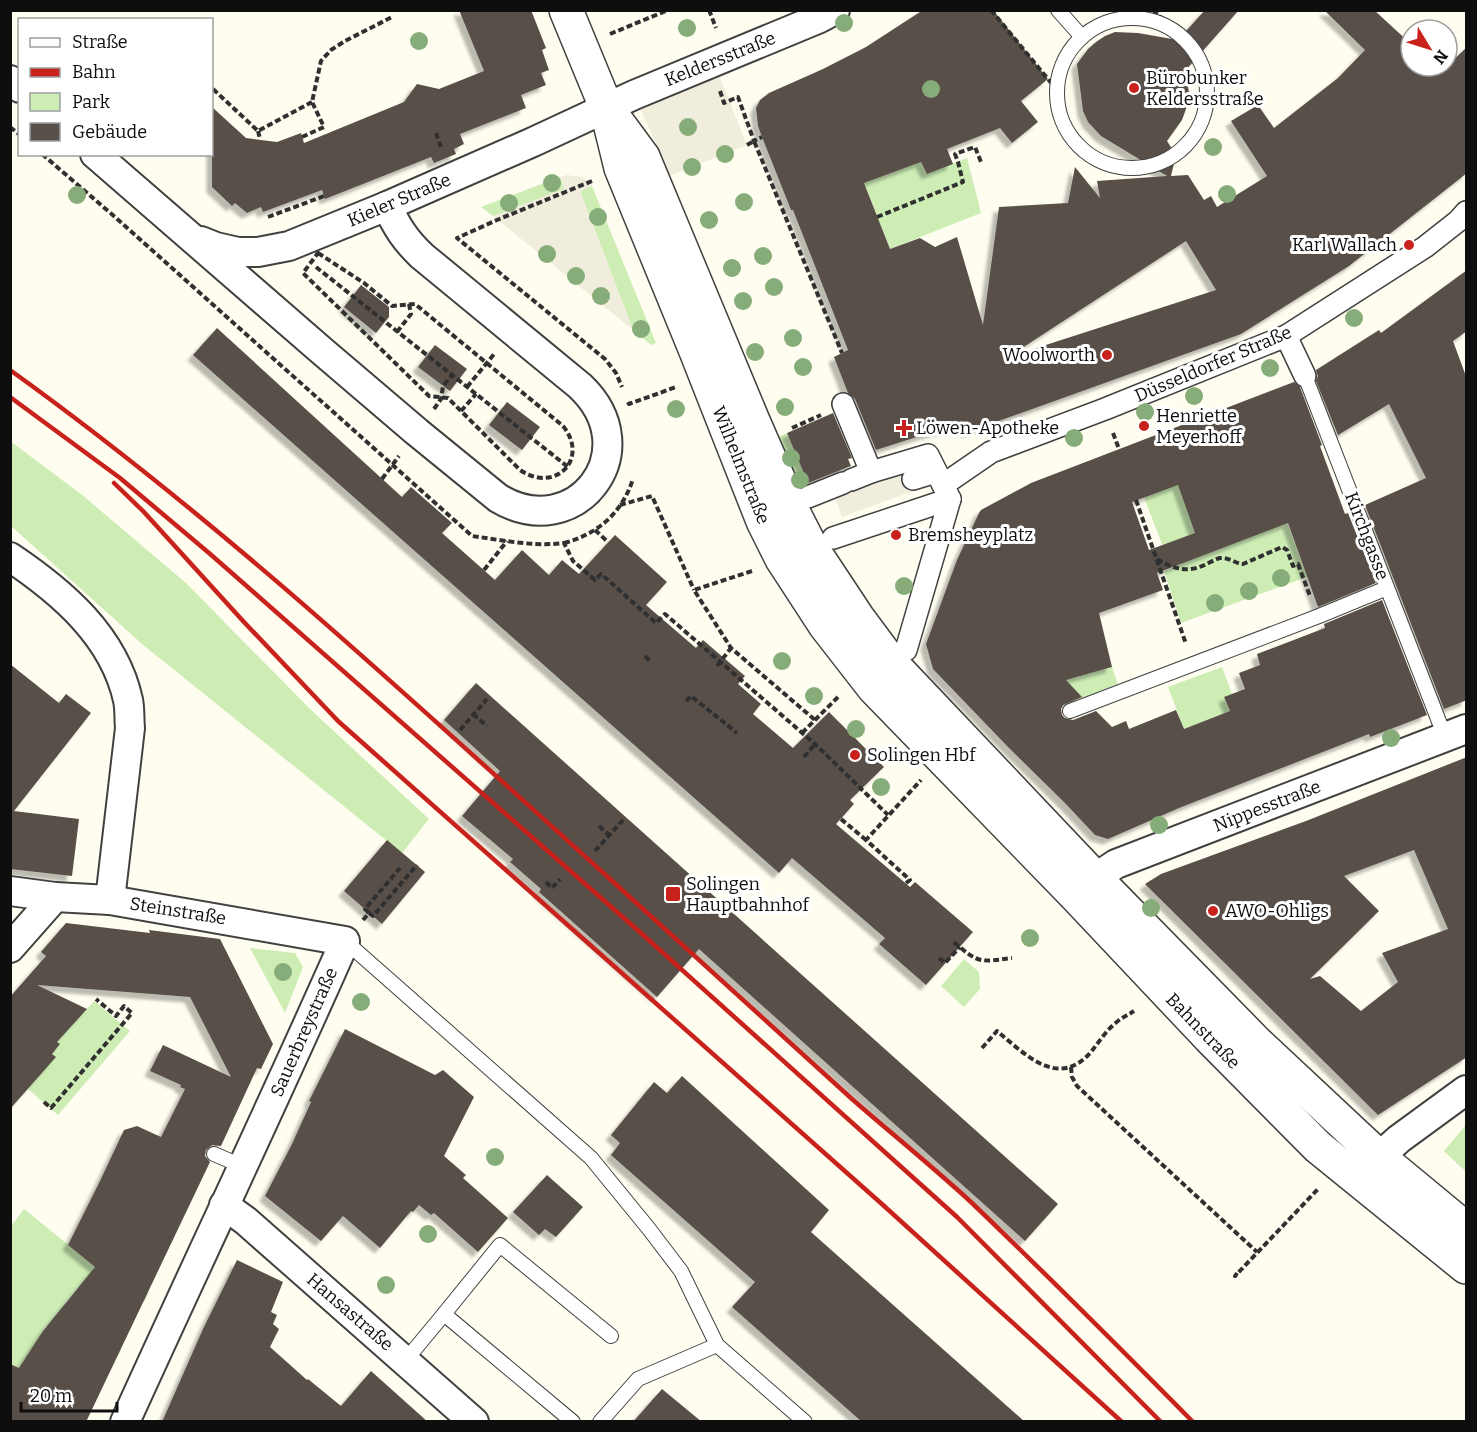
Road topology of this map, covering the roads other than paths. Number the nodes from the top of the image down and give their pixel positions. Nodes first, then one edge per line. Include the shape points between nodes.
1 (566, 10) edge
2 (834, 10) edge
3 (1058, 10) edge
4 (1082, 37) junction
5 (606, 107) junction
6 (97, 156) edge
7 (387, 206) junction
8 (1467, 212) edge
9 (185, 234) junction
10 (1286, 336) junction
11 (1305, 376) joint
12 (843, 404) road end
13 (871, 472) junction
14 (913, 479) dead end
15 (943, 485) junction
16 (808, 497) dead end
17 (822, 543) junction
18 (10, 557) edge
19 (1387, 588) junction
20 (906, 650) dead end
21 (1070, 711) dead end
22 (1456, 733) edge
23 (969, 764) junction
24 (1086, 887) junction
25 (10, 891) edge
26 (55, 897) junction
27 (110, 900) junction
28 (345, 941) junction
29 (10, 948) edge
30 (1467, 1090) edge
31 (1318, 1147) junction
32 (214, 1154) dead end
33 (1379, 1157) junction
34 (244, 1167) junction
35 (224, 1205) junction
36 (1467, 1228) edge
37 (1467, 1267) edge
38 (444, 1314) junction
39 (611, 1336) dead end
40 (717, 1345) junction
41 (405, 1360) junction
42 (125, 1422) edge
43 (474, 1422) edge
44 (573, 1422) edge
45 (600, 1422) edge
46 (805, 1422) edge

1 - 5 street, Wilhelmstraße
2 - 5 street, Keldersstraße
3 - 4 lane
4 - 4 lane via 1102,24 1126,18 1150,20 1184,38 1201,61 1208,99 1205,115 1188,144 1162,162 1130,169 1111,166 1078,146 1061,117 1057,90 1064,61
5 - 7 street, Kieler Straße
5 - 17 street, Wilhelmstraße via 643,157 792,510
5 - 23 street, Wilhelmstraße via 621,168 763,521 782,559 825,625 874,688
6 - 9 street, Kieler Straße
7 - 9 street, Kieler Straße via 289,246 258,252 216,247
7 - 9 street, Kieler Straße via 408,243 597,404 607,428 608,448 601,473 584,495 546,510 526,510 498,498
8 - 10 street, Düsseldorfer Straße via 1425,247
10 - 11 street, Kirchgasse
10 - 15 street, Düsseldorfer Straße via 991,452
11 - 19 lane, Kirchgasse
12 - 13 street
13 - 15 street via 928,455
13 - 16 street
14 - 15 street, Düsseldorfer Straße
15 - 17 street, Düsseldorfer Straße
15 - 20 street
17 - 23 street, Wilhelmstraße via 858,618
18 - 27 street via 81,614 103,641 122,679 130,728
19 - 21 lane
19 - 22 lane, Kirchgasse
22 - 24 street, Nippesstraße via 1116,864
23 - 24 street, Bahnstraße
24 - 31 street, Bahnstraße via 1210,1038
24 - 33 street, Bahnstraße
25 - 26 street, Steinstraße
26 - 27 street, Steinstraße
26 - 29 street
27 - 28 street, Steinstraße
28 - 34 street, Sauerbreystraße
28 - 40 lane, Sauerbreystraße via 591,1158 681,1271
30 - 33 street
31 - 33 street
31 - 37 street, Bahnstraße
32 - 34 lane
33 - 36 street, Bahnstraße
34 - 35 street, Sauerbreystraße
35 - 41 street, Hansastraße
35 - 42 street, Sauerbreystraße
38 - 39 lane via 500,1245
38 - 41 lane
38 - 44 lane
40 - 45 lane via 638,1379
40 - 46 lane
41 - 43 street, Hansastraße

